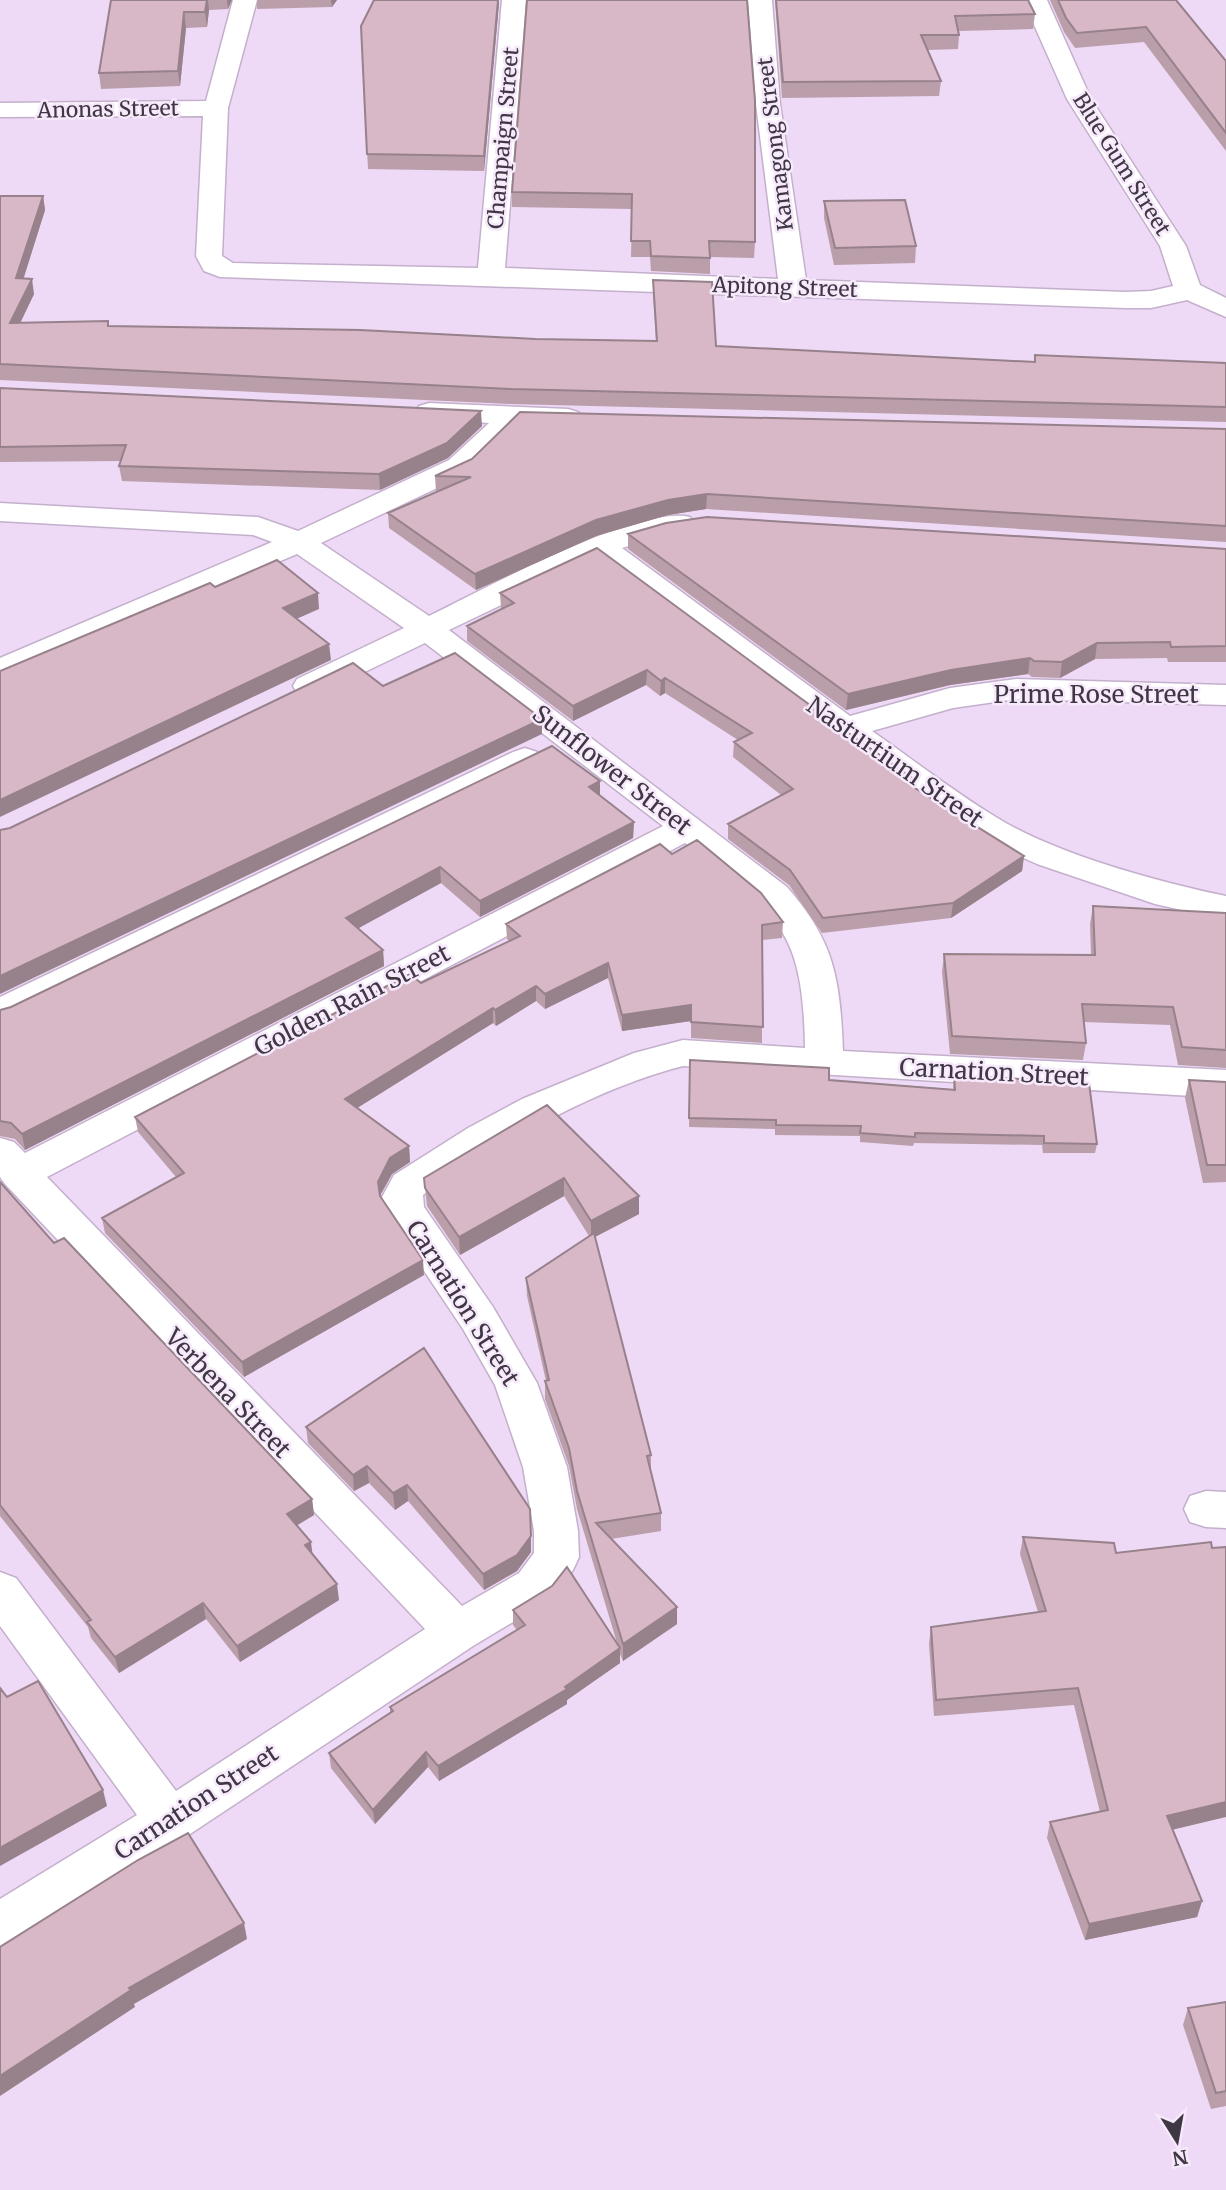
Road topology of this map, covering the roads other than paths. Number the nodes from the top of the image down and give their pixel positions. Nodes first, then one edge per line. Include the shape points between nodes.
1 (245, 0) edge
2 (514, 0) edge
3 (760, 0) edge
4 (1034, 0) edge
5 (216, 108) junction
6 (0, 110) edge
7 (492, 276) junction
8 (793, 287) junction
9 (1188, 290) junction
10 (1226, 309) edge
11 (400, 411) edge
12 (511, 416) junction
13 (593, 418) edge
14 (0, 512) edge
15 (706, 521) edge
16 (299, 542) junction
17 (599, 546) junction
18 (427, 629) junction
19 (0, 670) edge
20 (1226, 695) edge
21 (279, 701) edge
22 (845, 728) junction
23 (571, 737) junction
24 (686, 828) junction
25 (1226, 908) edge
26 (0, 1012) edge
27 (824, 1063) junction
28 (1226, 1084) edge
29 (10, 1163) edge
30 (0, 1591) edge
31 (457, 1632) junction
32 (170, 1821) junction
33 (0, 1926) edge

1 - 5 street
2 - 7 street, Champaign Street
3 - 8 street, Kamagong Street via 768,104
4 - 9 street, Blue Gum Street via 1079,99 1173,246
5 - 6 street, Anonas Street
5 - 7 street, Apitong Street via 209,256 214,265 230,271
7 - 8 street, Apitong Street
8 - 9 street, Apitong Street via 1085,299 1159,299
9 - 10 street
11 - 12 street
12 - 13 street
12 - 16 street via 460,466
14 - 16 street, Sunflower Street via 258,526
15 - 17 street via 668,524
16 - 18 street, Sunflower Street
16 - 19 street
17 - 18 street
17 - 22 street, Nasturtium Street
18 - 21 street
18 - 23 street, Sunflower Street
20 - 22 street, Prime Rose Street via 1016,689 950,698
22 - 25 street, Nasturtium Street via 992,830 1049,856 1168,896
23 - 24 street, Sunflower Street
23 - 26 street
24 - 27 street, Sunflower Street via 791,912 822,987
24 - 29 street, Golden Rain Street via 148,1105
27 - 28 street, Carnation Street
27 - 31 street, Carnation Street via 714,1053 662,1057 536,1109 408,1185 402,1197 404,1210 516,1383 545,1467 557,1543 557,1557 535,1586
29 - 31 street, Verbena Street
30 - 32 street
31 - 32 street, Carnation Street
32 - 33 street, Carnation Street

